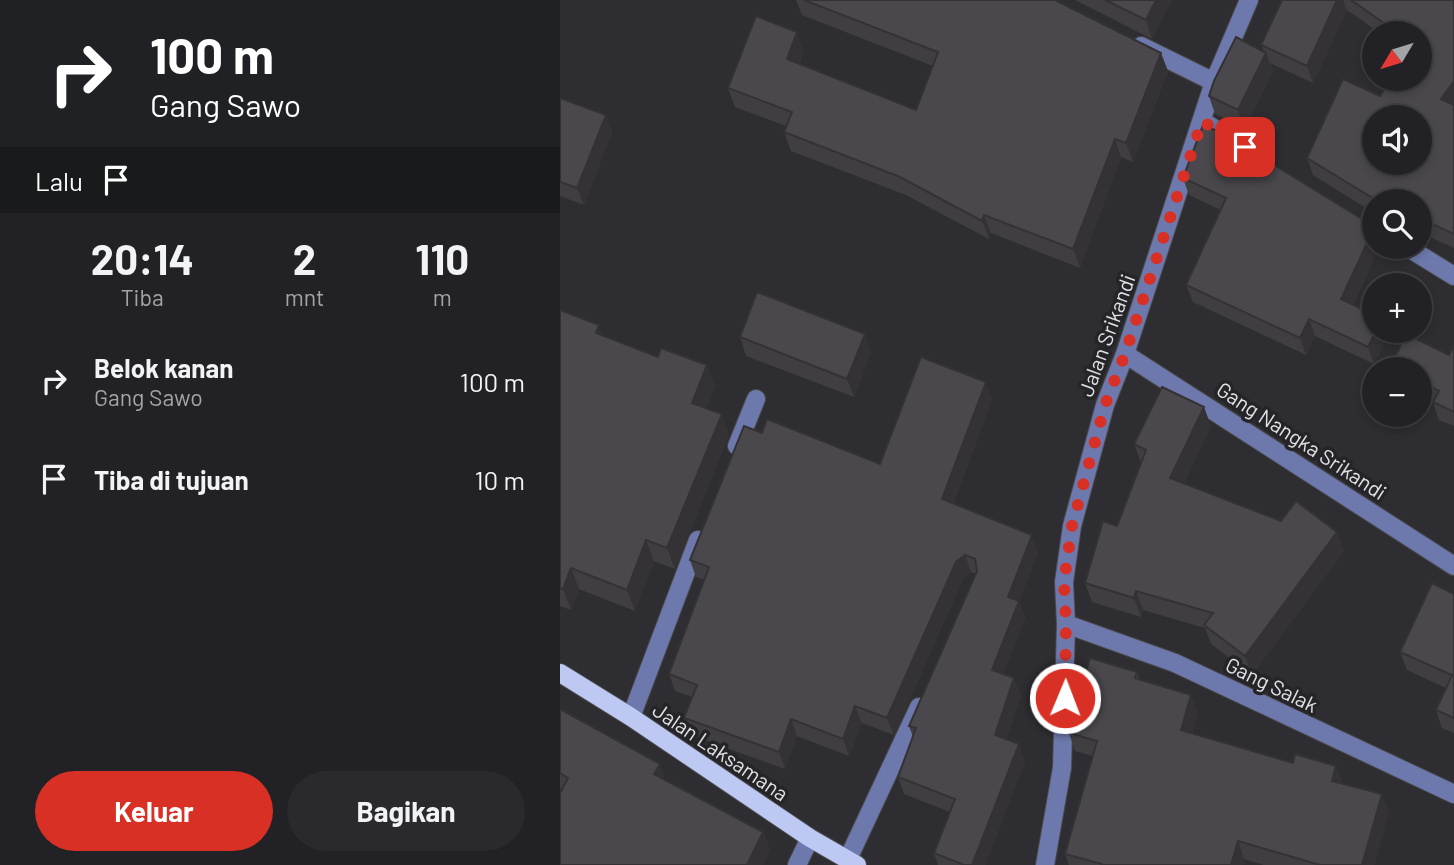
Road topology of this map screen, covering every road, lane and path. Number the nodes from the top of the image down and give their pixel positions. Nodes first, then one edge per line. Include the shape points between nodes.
1 (1249, 0) edge
2 (1120, 35) edge
3 (1214, 82) junction
4 (1202, 121) junction
5 (1259, 156) edge
6 (1426, 259) edge
7 (1454, 276) edge
8 (1125, 354) junction
9 (756, 400) dead end
10 (730, 463) edge
11 (704, 526) edge
12 (1454, 566) edge
13 (1066, 624) junction
14 (560, 673) edge
15 (927, 690) edge
16 (631, 717) junction
17 (1454, 794) edge
18 (810, 838) junction
19 (853, 862) edge
20 (797, 865) edge
21 (1045, 865) edge

1 - 3 street, Jalan Srikandi
2 - 3 street
3 - 4 street, Jalan Srikandi
4 - 5 street
4 - 8 street, Jalan Srikandi
6 - 7 street
8 - 12 street, Gang Nangka Srikandi
8 - 13 street, Jalan Srikandi via 1105,405 1072,526 1064,582
9 - 10 street
11 - 16 street
13 - 17 street, Gang Salak via 1175,663
13 - 21 street, Jalan Srikandi via 1062,768
14 - 16 main road, Jalan Laksamana
15 - 19 street
16 - 18 main road, Jalan Laksamana
18 - 19 main road, Jalan Laksamana
18 - 20 street

